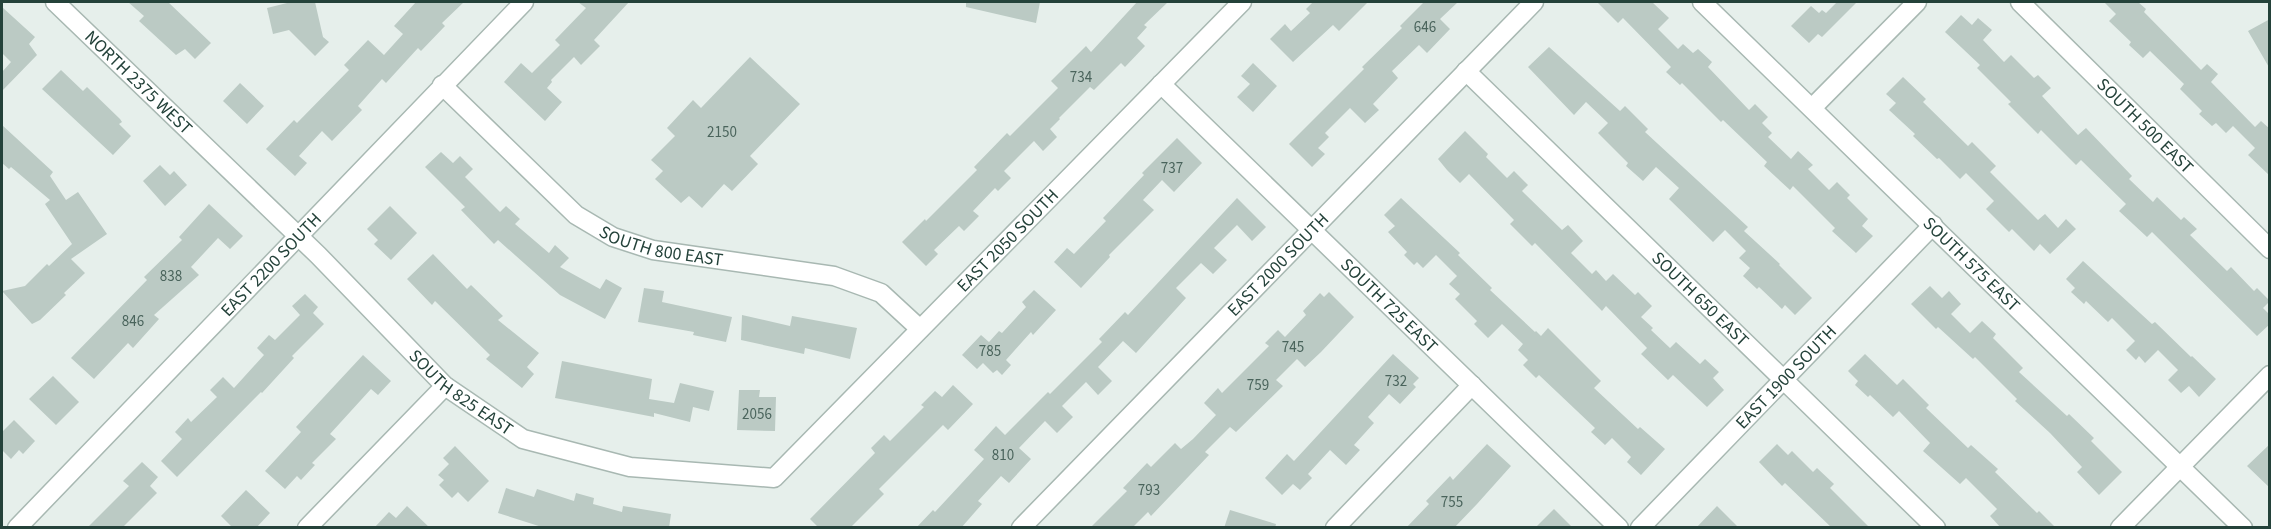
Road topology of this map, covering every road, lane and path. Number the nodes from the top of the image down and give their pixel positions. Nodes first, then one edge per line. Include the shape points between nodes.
1 (55, 2) edge
2 (524, 2) edge
3 (1242, 2) edge
4 (1534, 2) edge
5 (1702, 2) edge
6 (1917, 2) edge
7 (2020, 2) edge
8 (1466, 71) junction
9 (1161, 84) junction
10 (442, 86) junction
11 (1812, 108) junction
12 (221, 163) joint
13 (1933, 225) junction
14 (1311, 230) junction
15 (297, 236) junction
16 (2270, 249) edge
17 (920, 329) junction
18 (2270, 375) edge
19 (1784, 379) junction
20 (1472, 385) junction
21 (445, 386) junction
22 (2180, 466) junction
23 (774, 478) joint
24 (17, 528) edge
25 (307, 528) edge
26 (1022, 528) edge
27 (1335, 528) edge
28 (1619, 528) edge
29 (1640, 528) edge
30 (1936, 528) edge
31 (2120, 528) edge
32 (2243, 528) edge

1 - 12 street, NORTH 2375 WEST
2 - 10 street, EAST 2200 SOUTH
3 - 9 street, EAST 2050 SOUTH
4 - 8 street, EAST 2000 SOUTH
5 - 11 street, SOUTH 575 EAST
6 - 11 street
7 - 16 street, SOUTH 500 EAST
8 - 14 street, EAST 2000 SOUTH
8 - 19 street, SOUTH 650 EAST
9 - 14 street, SOUTH 725 EAST
9 - 17 street, EAST 2050 SOUTH
10 - 15 street, EAST 2200 SOUTH
10 - 17 street, SOUTH 800 EAST via 576,215 613,237 652,250 834,276 881,293
11 - 13 street, SOUTH 575 EAST
12 - 15 street, SOUTH 825 EAST
13 - 19 street, EAST 1900 SOUTH
13 - 22 street, SOUTH 575 EAST
14 - 20 street, SOUTH 725 EAST
14 - 26 street, EAST 2000 SOUTH
15 - 21 street, SOUTH 825 EAST
15 - 24 street, EAST 2200 SOUTH
17 - 23 street, EAST 2050 SOUTH
18 - 22 street
19 - 29 street, EAST 1900 SOUTH
19 - 30 street, SOUTH 650 EAST
20 - 27 street
20 - 28 street, SOUTH 725 EAST
21 - 23 street, SOUTH 825 EAST via 523,439 630,468
21 - 25 street
22 - 31 street
22 - 32 street, SOUTH 575 EAST

